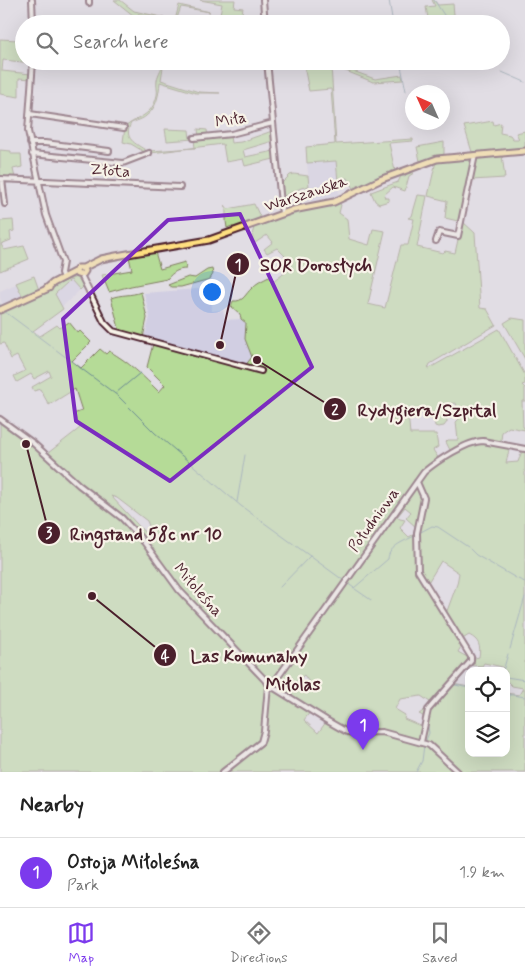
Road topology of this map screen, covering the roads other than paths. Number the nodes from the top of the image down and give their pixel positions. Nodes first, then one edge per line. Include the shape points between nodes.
1 (32, 0) edge
2 (263, 0) edge
3 (33, 15) edge
4 (264, 15) edge
5 (32, 70) edge
6 (268, 70) edge
7 (30, 114) junction
8 (273, 123) junction
9 (124, 128) dead end
10 (194, 138) dead end
11 (30, 143) junction
12 (109, 151) dead end
13 (525, 151) edge
14 (149, 153) dead end
15 (32, 154) junction
16 (475, 155) junction
17 (1, 179) edge
18 (39, 180) junction
19 (180, 187) dead end
20 (5, 204) dead end
21 (282, 214) junction
22 (436, 241) dead end
23 (81, 273) junction
24 (63, 279) junction
25 (0, 310) edge
26 (261, 371) dead end
27 (0, 420) edge
28 (525, 449) edge
29 (417, 482) junction
30 (271, 685) junction
31 (424, 743) junction
32 (223, 772) edge
33 (458, 772) edge

1 - 3 street
2 - 4 street
5 - 7 street
6 - 8 street
7 - 9 street
7 - 11 street
8 - 10 street, Miła via 231,134
8 - 21 street
11 - 12 street
11 - 15 street
13 - 16 main road, Warszawska
14 - 15 street via 123,163
15 - 18 street
16 - 21 main road, Warszawska via 433,160 339,200
16 - 22 street via 458,236 439,232
17 - 18 street, Złota
17 - 20 street
18 - 19 street, Złota
18 - 24 street via 63,262
21 - 23 main road, Warszawska via 210,240 116,256 93,263
23 - 24 main road, Warszawska
23 - 26 street via 102,319 113,331
24 - 25 main road, Warszawska
27 - 30 street, Miłoleśna via 33,443 122,518 179,590
28 - 29 street, Południowa via 477,442 422,472
29 - 30 street, Południowa
29 - 31 street via 424,498 417,533 418,571 472,660 428,710
30 - 31 street, Miłoleśna via 347,732 382,732
30 - 32 street via 261,742
31 - 33 street

